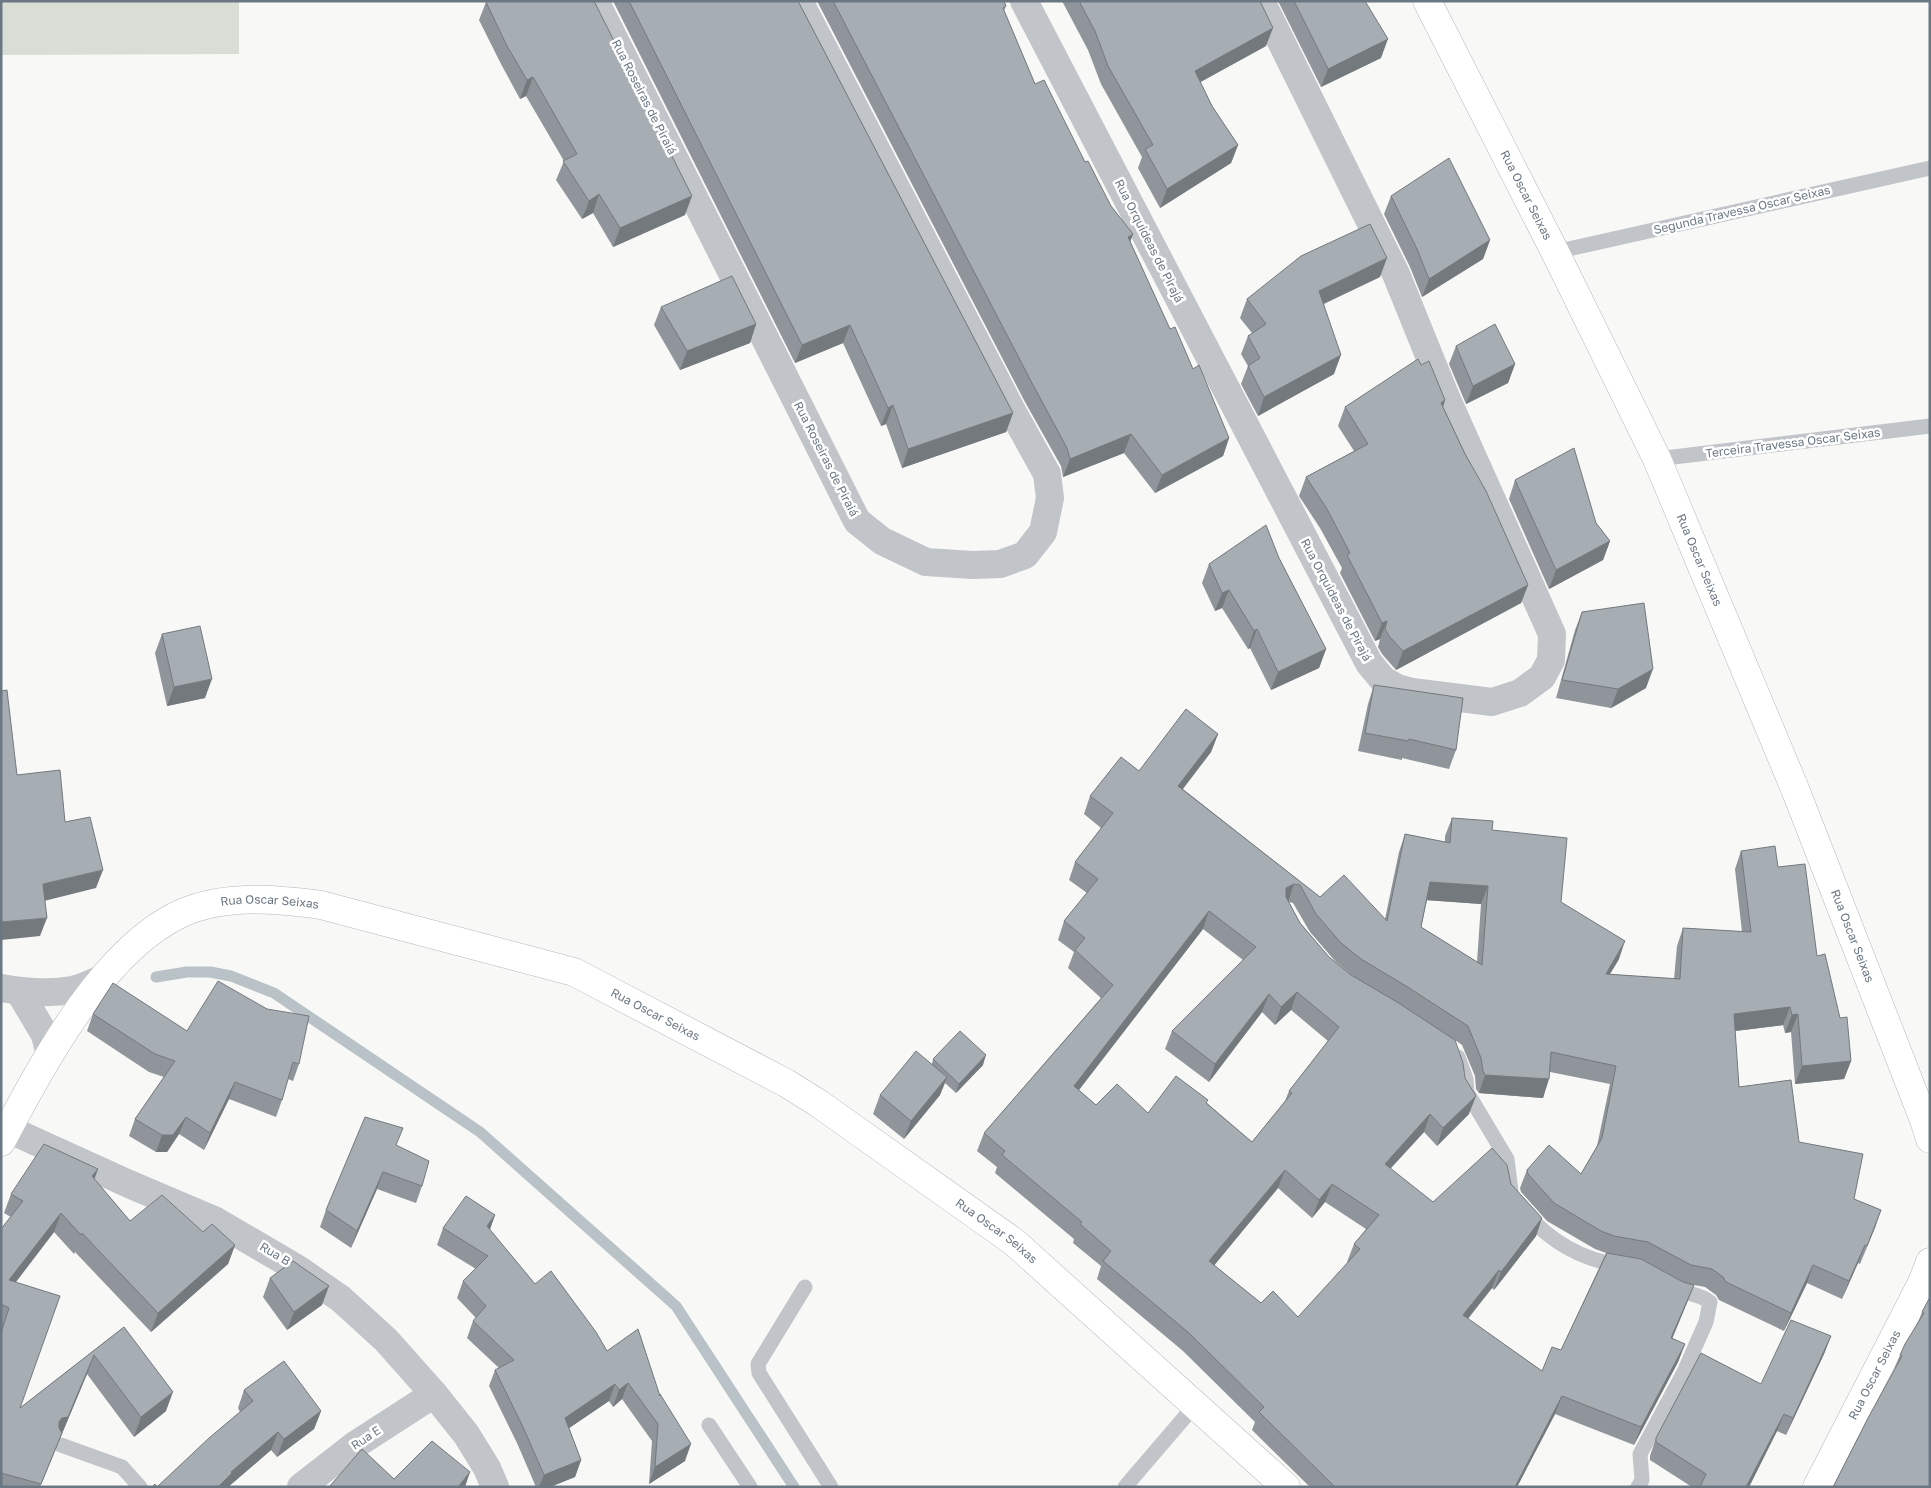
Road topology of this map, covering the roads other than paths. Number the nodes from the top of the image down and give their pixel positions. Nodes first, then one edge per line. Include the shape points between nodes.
1 (595, 1) edge
2 (799, 1) edge
3 (1024, 1) edge
4 (1261, 1) edge
5 (1427, 1) edge
6 (1930, 168) edge
7 (1555, 252) junction
8 (1930, 426) edge
9 (1657, 459) junction
10 (101, 979) junction
11 (10, 990) edge
12 (1450, 1048) edge
13 (50, 1055) junction
14 (5, 1136) edge
15 (1930, 1139) edge
16 (1930, 1262) edge
17 (1637, 1268) edge
18 (1659, 1280) edge
19 (805, 1287) dead end
20 (434, 1394) junction
21 (1196, 1404) junction
22 (709, 1425) dead end
23 (61, 1445) edge
24 (140, 1487) edge
25 (301, 1487) edge
26 (495, 1487) edge
27 (750, 1487) edge
28 (831, 1487) edge
29 (1126, 1487) edge
30 (1286, 1487) edge
31 (1638, 1487) edge
32 (1817, 1487) edge

1 - 2 street, Rua Roseiras de Piraiá via 857,521 882,541 926,562 1000,564 1025,555 1043,532 1050,498 1047,474
3 - 4 street, Rua Orquideas de Pirajá via 1369,664 1383,680 1412,692 1492,702 1520,693 1542,677 1551,660 1552,634 1445,395 1396,274
5 - 7 main road, Rua Oscar Seixas
6 - 7 lane, Segunda Travessa Oscar Seixas
7 - 9 main road, Rua Oscar Seixas
8 - 9 lane, Terceira Travessa Oscar Seixas
9 - 15 main road, Rua Oscar Seixas via 1796,790
10 - 11 street via 66,991
10 - 13 main road, Rua Oscar Seixas
10 - 21 main road, Rua Oscar Seixas via 156,928 183,913 249,899 321,905 574,972 818,1103 1014,1242
11 - 13 street via 45,1035
12 - 17 lane via 1456,1052 1467,1092 1507,1159 1512,1196 1535,1223 1562,1246 1605,1263
13 - 14 main road, Rua Oscar Seixas
14 - 20 street, Rua B via 216,1221 291,1264 341,1299 386,1340
16 - 32 main road, Rua Oscar Seixas via 1922,1284
18 - 31 lane via 1681,1292 1703,1296 1710,1302 1706,1322 1684,1372 1640,1454 1642,1480
19 - 28 lane via 758,1364 759,1373
20 - 25 street, Rua E via 355,1445
20 - 26 street, Rua B via 466,1434
21 - 29 lane
21 - 30 main road, Rua Oscar Seixas
22 - 27 lane
23 - 24 lane via 122,1467

